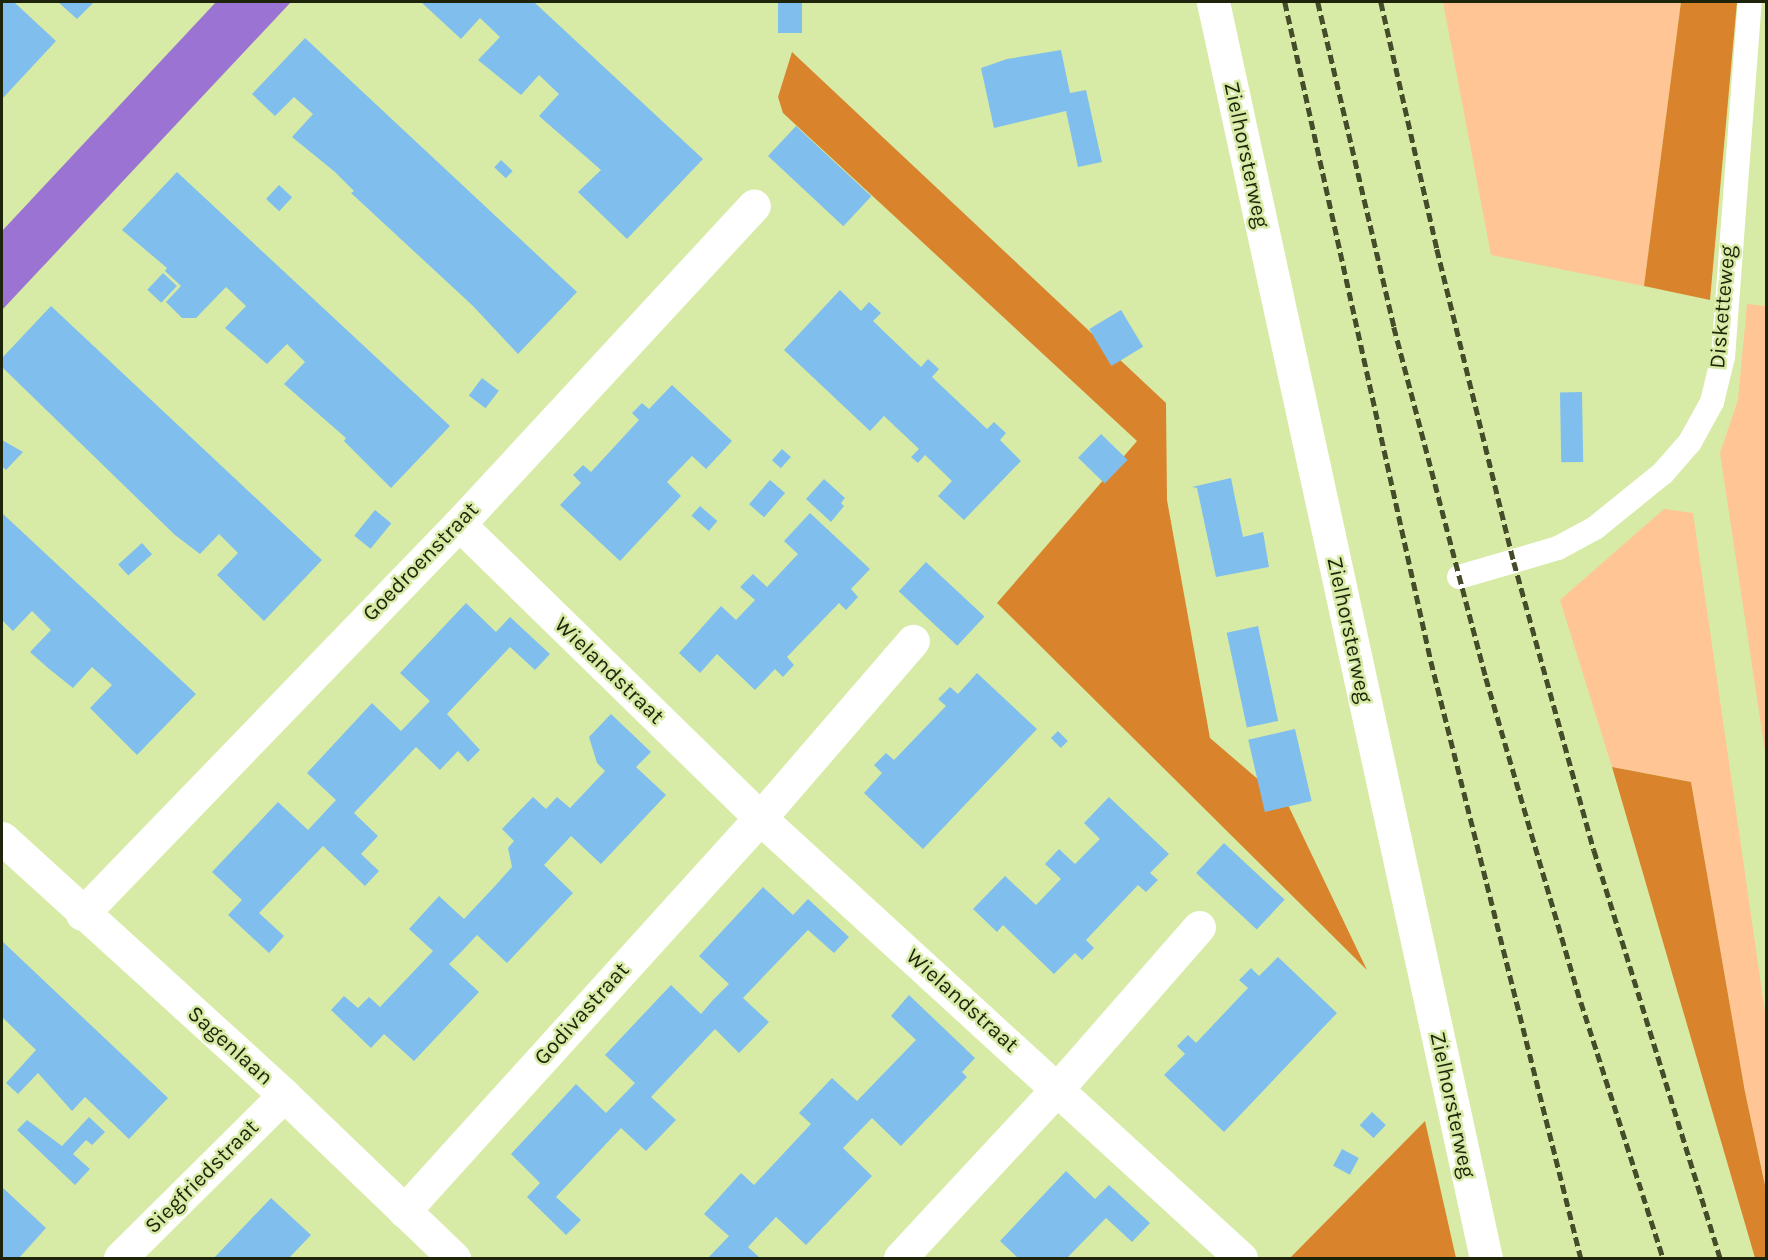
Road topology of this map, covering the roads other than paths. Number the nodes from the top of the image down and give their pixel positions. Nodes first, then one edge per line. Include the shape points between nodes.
1 (1213, 2) edge
2 (1750, 2) edge
3 (754, 205) dead end
4 (459, 524) junction
5 (1459, 578) dead end
6 (913, 641) dead end
7 (760, 818) junction
8 (2, 838) edge
9 (82, 914) junction
10 (1199, 927) dead end
11 (1058, 1088) junction
12 (284, 1095) junction
13 (404, 1211) junction
14 (120, 1258) edge
15 (454, 1258) edge
16 (900, 1258) edge
17 (1241, 1258) edge
18 (1486, 1258) edge

1 - 18 street, Zielhorsterweg
2 - 5 lane, Disketteweg via 1722,357 1712,402 1690,442 1664,473 1595,528 1558,548
3 - 4 street, Goedroenstraat
4 - 7 street, Wielandstraat
4 - 9 street, Goedroenstraat
6 - 7 street
7 - 11 street, Wielandstraat
7 - 13 street, Godivastraat
8 - 9 street, Sagenlaan
9 - 12 street, Sagenlaan
10 - 11 street
11 - 16 street
11 - 17 street, Wielandstraat
12 - 13 street, Sagenlaan
12 - 14 street, Siegfriedstraat
13 - 15 street, Sagenlaan

